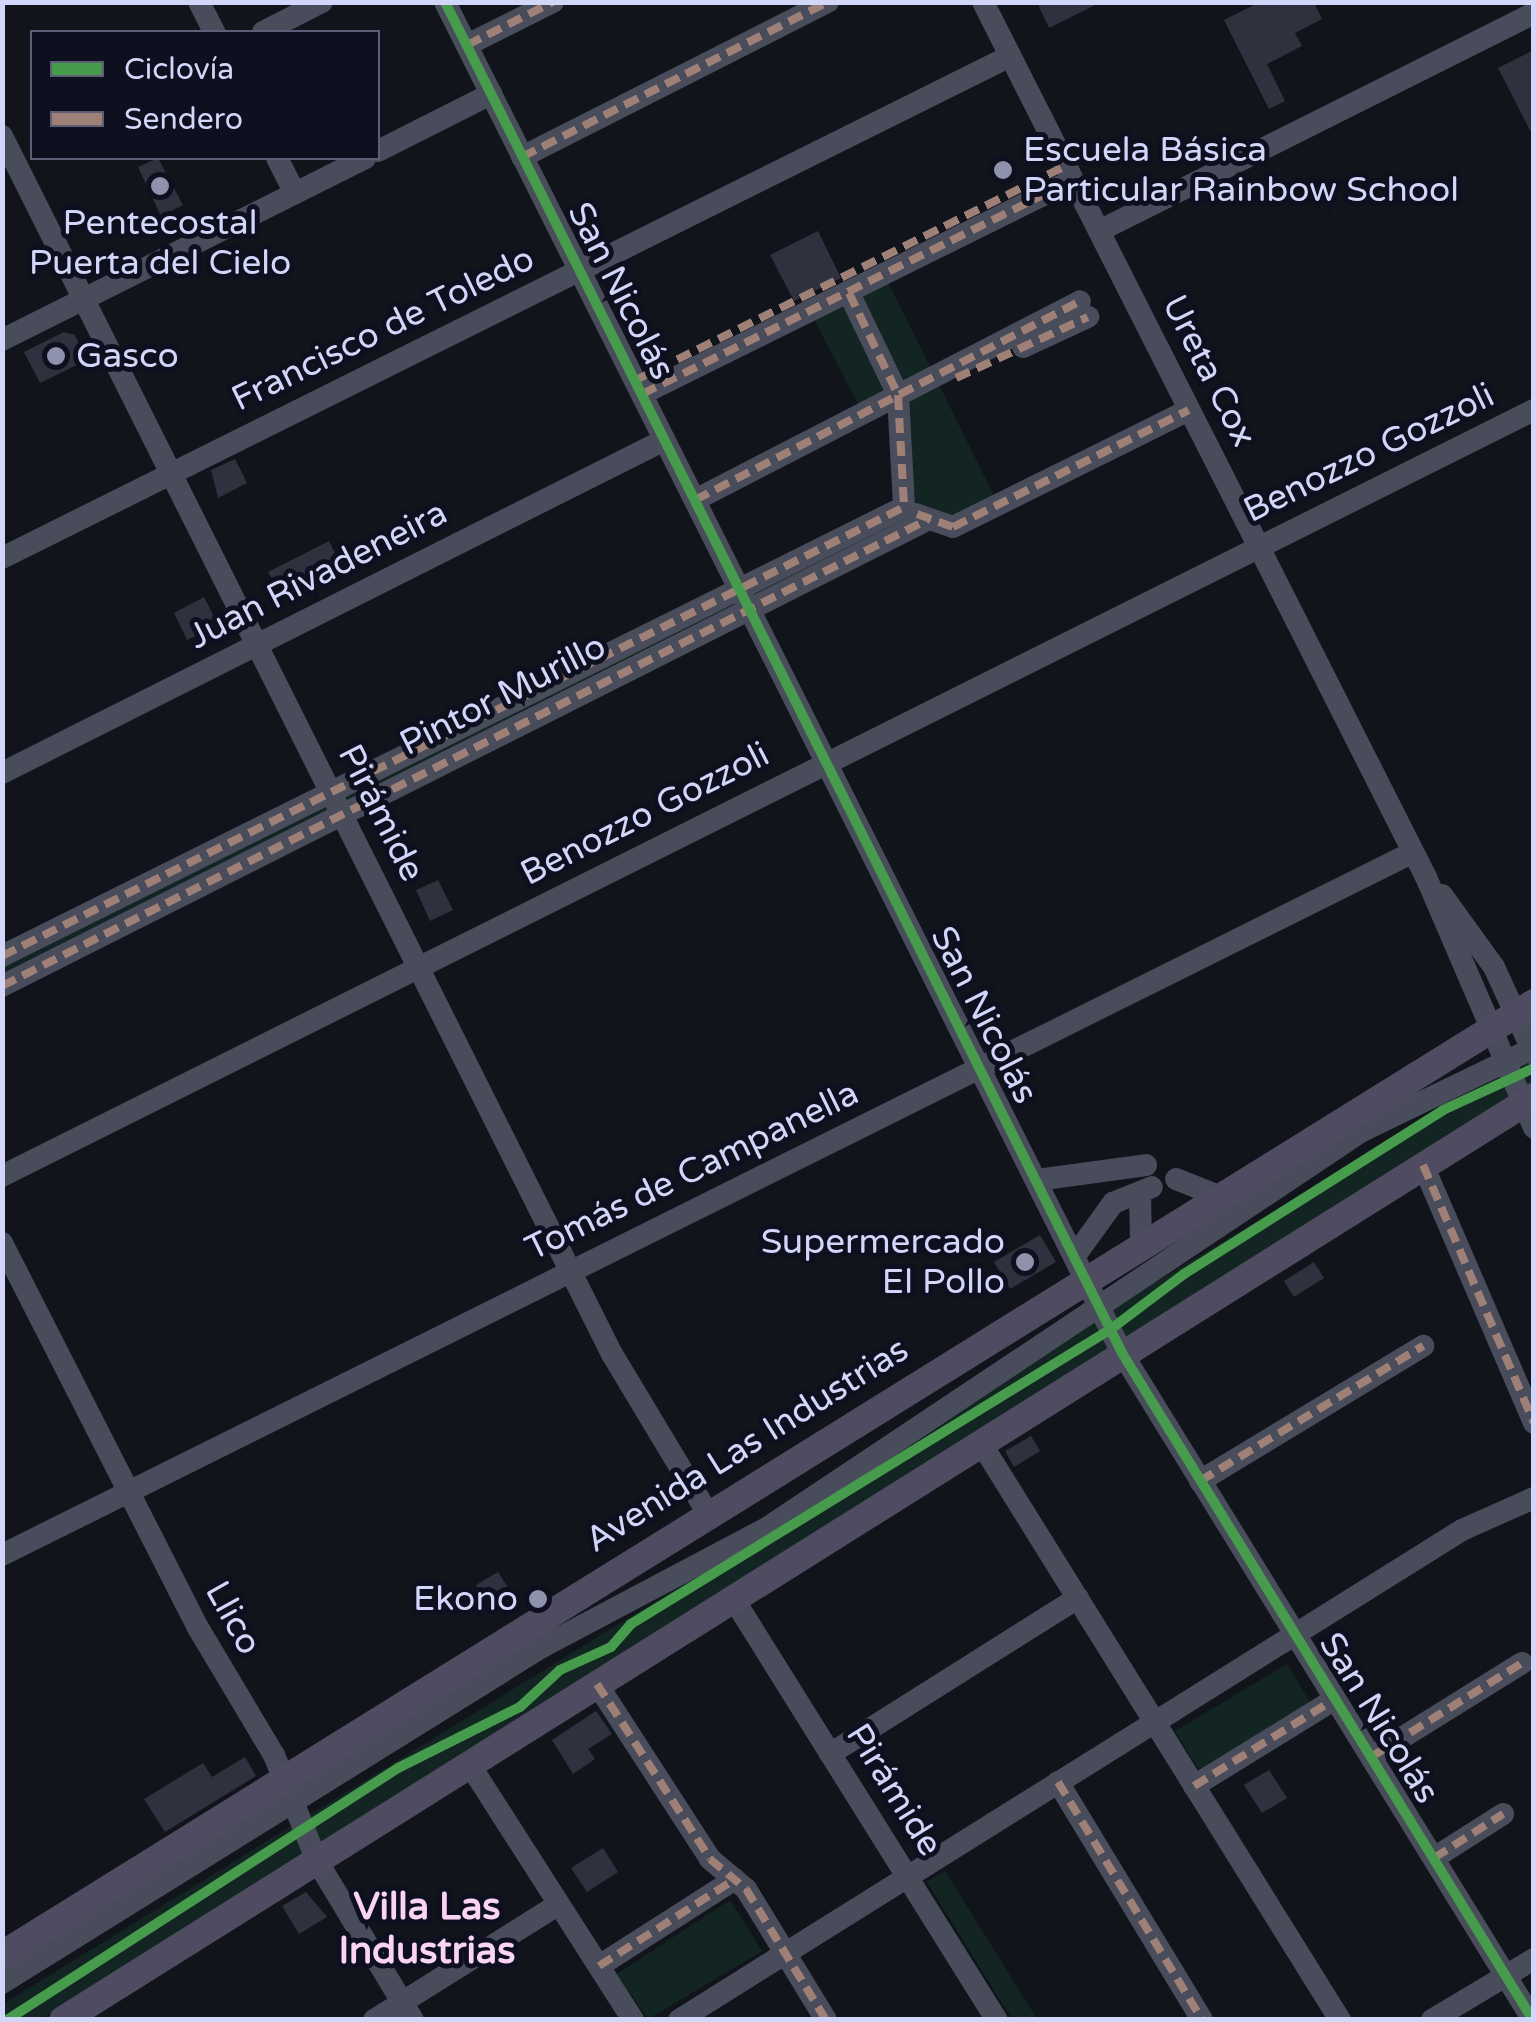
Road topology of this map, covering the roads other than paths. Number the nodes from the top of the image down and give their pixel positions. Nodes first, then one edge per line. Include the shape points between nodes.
1 (199, 2) edge
2 (322, 2) edge
3 (445, 2) edge
4 (553, 2) edge
5 (828, 2) edge
6 (983, 2) edge
7 (1534, 14) edge
8 (213, 30) edge
9 (266, 30) edge
10 (467, 46) junction
11 (1010, 56) junction
12 (491, 94) junction
13 (2, 136) edge
14 (380, 150) edge
15 (522, 157) junction
16 (278, 160) edge
17 (361, 160) edge
18 (8, 162) edge
19 (1070, 173) junction
20 (295, 193) junction
21 (1099, 231) junction
22 (580, 270) junction
23 (849, 294) junction
24 (84, 298) junction
25 (1084, 309) dead end
26 (2, 340) edge
27 (639, 387) junction
28 (898, 399) junction
29 (1189, 410) junction
30 (1534, 410) edge
31 (664, 440) junction
32 (172, 474) junction
33 (694, 500) junction
34 (904, 507) junction
35 (927, 520) junction
36 (1258, 547) junction
37 (2, 558) edge
38 (744, 600) junction
39 (258, 644) junction
40 (826, 763) junction
41 (2, 773) edge
42 (331, 790) junction
43 (343, 815) junction
44 (1413, 852) junction
45 (1426, 877) junction
46 (2, 956) edge
47 (419, 966) junction
48 (2, 986) edge
49 (1524, 1009) edge
50 (1532, 1046) edge
51 (1498, 1048) junction
52 (979, 1067) junction
53 (1530, 1109) edge
54 (1423, 1165) junction
55 (1097, 1173) junction
56 (2, 1176) edge
57 (1176, 1179) dead end
58 (1038, 1180) junction
59 (1146, 1182) junction
60 (1216, 1195) junction
61 (1112, 1204) junction
62 (1142, 1241) junction
63 (2, 1243) edge
64 (571, 1269) junction
65 (1091, 1283) junction
66 (1422, 1346) dead end
67 (1122, 1353) junction
68 (1534, 1423) edge
69 (981, 1443) junction
70 (1200, 1481) junction
71 (128, 1492) junction
72 (1534, 1498) edge
73 (708, 1514) junction
74 (2, 1555) edge
75 (733, 1598) junction
76 (1078, 1598) junction
77 (1296, 1635) junction
78 (1522, 1664) dead end
79 (598, 1684) junction
80 (1335, 1699) junction
81 (1154, 1721) junction
82 (830, 1754) junction
83 (1372, 1757) junction
84 (470, 1765) junction
85 (1058, 1782) junction
86 (1194, 1786) junction
87 (291, 1793) junction
88 (1503, 1814) dead end
89 (1434, 1858) junction
90 (317, 1861) junction
91 (907, 1876) junction
92 (734, 1879) junction
93 (559, 1904) junction
94 (784, 1953) junction
95 (2, 1954) edge
96 (1534, 1959) edge
97 (599, 1966) junction
98 (2, 1972) edge
99 (1506, 1975) junction
100 (2, 1983) edge
101 (407, 2011) edge
102 (63, 2020) edge
103 (374, 2020) edge
104 (633, 2020) edge
105 (679, 2020) edge
106 (826, 2020) edge
107 (997, 2020) edge
108 (1202, 2020) edge
109 (1340, 2020) edge
110 (1432, 2020) edge
111 (1532, 2020) edge

1 - 8 street
2 - 9 street
3 - 10 street, San Nicolás
4 - 10 street
5 - 15 street
6 - 11 street, Ureta Cox
7 - 21 street
10 - 12 street, San Nicolás
11 - 19 street, Ureta Cox
11 - 22 street, Francisco de Toledo
12 - 14 street
12 - 15 street, San Nicolás
13 - 18 street, Pirámide
15 - 22 street, San Nicolás
16 - 20 street
17 - 20 street
18 - 24 street, Pirámide
19 - 21 street, Ureta Cox
19 - 23 street
19 - 27 street
20 - 24 street
21 - 29 street, Ureta Cox
22 - 27 street, San Nicolás
22 - 32 street, Francisco de Toledo
23 - 27 street
23 - 28 street
24 - 26 street
24 - 32 street, Pirámide
25 - 28 street
27 - 31 street, San Nicolás
28 - 33 street
28 - 34 street
29 - 35 street, Pintor Murillo via 953,527
29 - 36 street, Ureta Cox
30 - 36 street, Benozzo Gozzoli
31 - 33 street, San Nicolás
31 - 39 street, Juan Rivadeneira
32 - 37 street, Francisco de Toledo
32 - 39 street, Pirámide
33 - 38 street, San Nicolás
34 - 35 street
34 - 38 street, Pintor Murillo
35 - 38 street, Pintor Murillo
36 - 40 street, Benozzo Gozzoli
36 - 44 street, Ureta Cox
38 - 40 street, San Nicolás
38 - 42 street, Pintor Murillo
38 - 43 street, Pintor Murillo
39 - 41 street, Juan Rivadeneira
39 - 42 street, Pirámide
40 - 47 street, Benozzo Gozzoli
40 - 52 street, San Nicolás
42 - 43 street, Pirámide
42 - 46 street, Pintor Murillo
43 - 47 street, Pirámide
43 - 48 street, Pintor Murillo
44 - 45 street, Ureta Cox
44 - 52 street, Tomás de Campanella
45 - 49 street, Ureta Cox
45 - 51 street, Ureta Cox
47 - 56 street, Benozzo Gozzoli
47 - 64 street, Pirámide
49 - 50 street, Ureta Cox
49 - 51 main road, Avenida Las Industrias
50 - 51 street
51 - 53 street, Ureta Cox
51 - 60 main road, Avenida Las Industrias
51 - 65 street via 1359,1122
52 - 58 street, San Nicolás
52 - 64 street, Tomás de Campanella
53 - 54 main road
54 - 67 main road
54 - 68 street
55 - 58 street
55 - 59 street
55 - 61 street
57 - 60 street
58 - 65 street, San Nicolás
59 - 61 street
59 - 62 street
60 - 62 main road, Avenida Las Industrias
61 - 65 street
62 - 65 main road, Avenida Las Industrias
63 - 71 street, Llico
64 - 71 street, Tomás de Campanella
64 - 73 street, Pirámide
65 - 67 street, San Nicolás
65 - 73 main road, Avenida Las Industrias
65 - 87 street via 768,1528 542,1646
66 - 70 street
67 - 69 main road
67 - 70 street, San Nicolás
69 - 75 main road
69 - 76 street
70 - 77 street, San Nicolás
71 - 74 street, Tomás de Campanella
71 - 87 street, Llico
72 - 77 street via 1462,1530
73 - 87 main road, Avenida Las Industrias
75 - 79 main road
75 - 82 street, Pirámide
76 - 81 street
76 - 82 street
77 - 80 street, San Nicolás
77 - 81 street
78 - 83 street
79 - 84 main road
79 - 92 street via 710,1859
80 - 83 street, San Nicolás
80 - 86 street
81 - 85 street
81 - 86 street
82 - 91 street, Pirámide
83 - 89 street, San Nicolás
84 - 90 main road
84 - 93 street
85 - 91 street
85 - 108 street
86 - 109 street
87 - 90 street, Llico
87 - 95 main road, Avenida Las Industrias
87 - 98 street
87 - 100 street
88 - 89 street
89 - 99 street, San Nicolás
90 - 101 street, Llico
90 - 102 main road
91 - 94 street
91 - 107 street, Pirámide
92 - 94 street
92 - 97 street
93 - 97 street
93 - 101 street
94 - 105 street
94 - 106 street
96 - 99 street
97 - 104 street
99 - 110 street
99 - 111 street, San Nicolás
101 - 103 street

